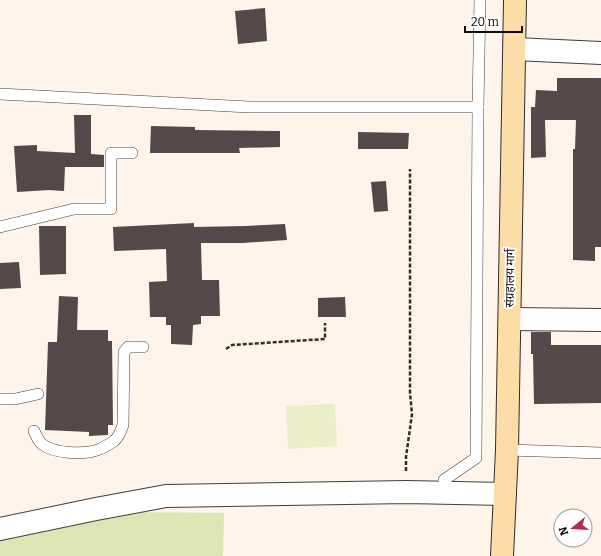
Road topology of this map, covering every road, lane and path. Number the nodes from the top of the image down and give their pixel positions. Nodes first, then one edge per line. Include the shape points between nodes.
1 (480, 0) edge
2 (515, 0) edge
3 (515, 49) junction
4 (601, 53) edge
5 (0, 94) edge
6 (478, 107) junction
7 (132, 153) dead end
8 (410, 169) dead end
9 (0, 227) edge
10 (510, 319) junction
11 (601, 320) edge
12 (325, 323) dead end
13 (143, 346) dead end
14 (226, 349) dead end
15 (38, 394) dead end
16 (0, 400) edge
17 (34, 431) dead end
18 (506, 450) junction
19 (601, 453) edge
20 (407, 492) junction
21 (445, 493) junction
22 (505, 494) junction
23 (0, 529) edge
24 (502, 556) edge

1 - 6 lane
2 - 3 main road, संग्रहालय मार्ग
3 - 4 street
3 - 10 main road, संग्रहालय मार्ग
5 - 6 lane via 249,107
6 - 21 lane via 476,458 444,480
7 - 9 lane via 111,153 111,209 74,208
8 - 20 path via 412,414 406,457
10 - 11 street
10 - 18 main road, संग्रहालय मार्ग
12 - 14 path via 325,339 232,345
13 - 17 lane via 128,347 124,352 124,425 114,440 100,449 68,452 41,444
15 - 16 lane
18 - 19 lane
18 - 22 main road, संग्रहालय मार्ग
20 - 21 street
20 - 23 street via 166,496
21 - 22 street
22 - 24 main road, संग्रहालय मार्ग

